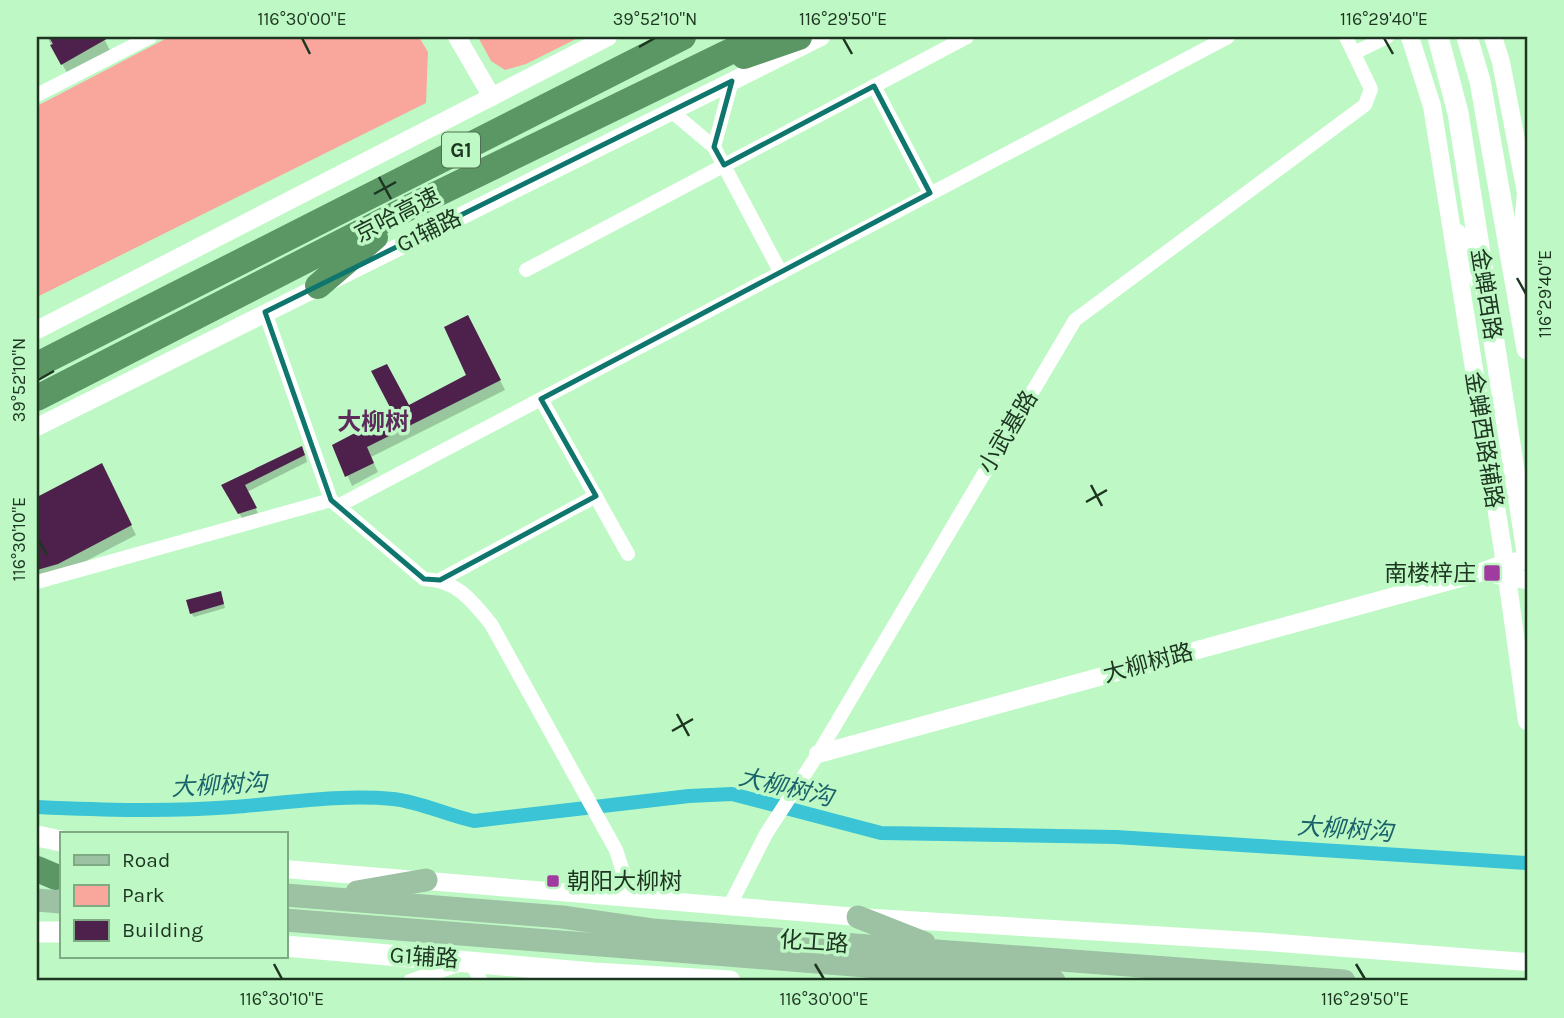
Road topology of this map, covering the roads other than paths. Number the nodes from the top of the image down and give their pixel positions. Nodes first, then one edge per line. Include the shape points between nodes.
1 (150, 37) edge
2 (457, 37) edge
3 (608, 37) edge
4 (641, 37) edge
5 (683, 37) edge
6 (760, 37) edge
7 (799, 37) edge
8 (821, 37) edge
9 (967, 37) edge
10 (1228, 37) edge
11 (1346, 37) edge
12 (1387, 37) edge
13 (1410, 37) edge
14 (1438, 37) edge
15 (1467, 37) edge
16 (1493, 37) edge
17 (1354, 53) junction
18 (676, 79) junction
19 (732, 81) junction
20 (874, 86) junction
21 (571, 94) junction
22 (37, 96) edge
23 (492, 97) junction
24 (671, 111) junction
25 (714, 147) junction
26 (724, 165) junction
27 (930, 193) junction
28 (1527, 196) edge
29 (408, 208) junction
30 (1448, 210) junction
31 (526, 270) dead end
32 (781, 273) junction
33 (318, 286) junction
34 (1517, 289) junction
35 (1487, 299) junction
36 (265, 312) junction
37 (37, 330) edge
38 (1527, 349) edge
39 (43, 361) edge
40 (37, 398) edge
41 (541, 399) junction
42 (37, 427) edge
43 (596, 496) junction
44 (334, 503) junction
45 (1527, 552) edge
46 (628, 554) dead end
47 (1527, 560) edge
48 (1505, 569) junction
49 (440, 580) junction
50 (1527, 580) edge
51 (37, 582) edge
52 (1527, 722) edge
53 (817, 754) junction
54 (37, 836) edge
55 (60, 841) edge
56 (287, 869) edge
57 (50, 880) edge
58 (426, 880) junction
59 (287, 895) edge
60 (631, 897) junction
61 (325, 898) junction
62 (37, 900) edge
63 (730, 905) junction
64 (858, 917) junction
65 (287, 920) edge
66 (37, 932) edge
67 (60, 932) edge
68 (288, 946) edge
69 (947, 952) junction
70 (470, 961) junction
71 (1527, 962) edge
72 (989, 975) junction
73 (410, 981) edge
74 (481, 981) edge
75 (730, 981) edge
76 (938, 981) edge
77 (1054, 981) edge
78 (1344, 981) edge

1 - 22 street
2 - 23 street
3 - 23 street
4 - 21 highway
5 - 21 highway, 京哈高速 / G1
6 - 18 highway, 京哈高速 / G1
7 - 18 highway
8 - 19 street, G1辅路
9 - 20 street
10 - 27 street
11 - 17 street, 小武基路
12 - 17 street
13 - 30 street, 金蝉西路辅路 via 1432,106
14 - 35 main road, 金蝉西路 via 1458,113
15 - 34 main road, 金蝉西路 via 1480,82
16 - 28 street
17 - 53 street, 小武基路 via 1371,89 1365,105 1075,320
18 - 29 highway, 京哈高速 / G1
19 - 24 street, G1辅路
19 - 25 street
20 - 26 street
20 - 27 street
21 - 39 highway, 京哈高速 / G1
23 - 37 street
24 - 25 street
24 - 33 street, G1辅路
25 - 26 street
26 - 31 street
26 - 32 street
27 - 32 street
28 - 34 street
29 - 33 highway
29 - 40 highway, 京哈高速 / G1
30 - 35 street
30 - 48 street, 金蝉西路辅路
32 - 41 street
33 - 36 street, G1辅路
34 - 38 main road, 金蝉西路
35 - 45 main road, 金蝉西路
36 - 42 street, G1辅路
36 - 44 street
41 - 43 street
41 - 44 street
43 - 46 street
43 - 49 street
44 - 49 street via 424,579
44 - 51 street
47 - 48 street, 大柳树路
48 - 50 street, 大柳树路
48 - 52 street, 金蝉西路辅路
48 - 53 street, 大柳树路
49 - 60 street via 469,596 491,624 616,850
53 - 63 street, 小武基路 via 766,834
54 - 55 main road
56 - 58 street
57 - 62 main road
58 - 60 street
58 - 61 main road
59 - 61 main road, 化工路
60 - 63 street
61 - 69 main road, 化工路 via 562,917 652,930
63 - 64 street
64 - 69 main road
64 - 71 street
65 - 72 main road, 化工路
66 - 67 main road
68 - 70 main road, G1辅路
69 - 78 main road, 化工路
70 - 73 street
70 - 74 street
70 - 75 main road, G1辅路
72 - 76 main road
72 - 77 main road, 化工路

